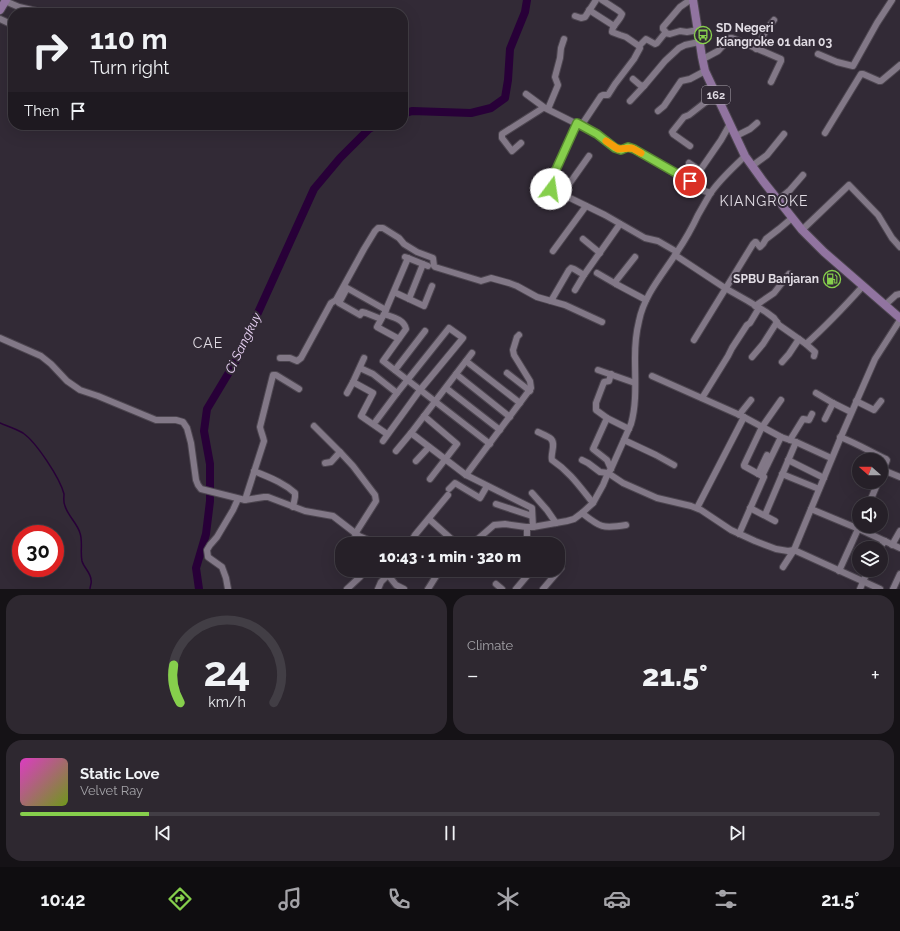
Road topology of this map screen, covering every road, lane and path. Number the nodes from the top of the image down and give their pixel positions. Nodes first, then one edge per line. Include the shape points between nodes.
1 (6, 0) edge
2 (596, 0) edge
3 (602, 0) edge
4 (692, 0) edge
5 (892, 0) edge
6 (23, 8) edge
7 (0, 10) edge
8 (590, 10) junction
9 (575, 16) dead end
10 (774, 20) dead end
11 (614, 26) junction
12 (698, 30) junction
13 (665, 33) junction
14 (564, 39) dead end
15 (699, 42) junction
16 (639, 46) junction
17 (756, 49) junction
18 (818, 54) dead end
19 (703, 59) junction
20 (900, 65) edge
21 (705, 71) junction
22 (633, 79) dead end
23 (771, 82) dead end
24 (644, 86) junction
25 (526, 94) dead end
26 (716, 94) junction
27 (630, 101) dead end
28 (546, 108) junction
29 (658, 111) dead end
30 (757, 123) dead end
31 (579, 124) junction
32 (730, 124) junction
33 (825, 133) dead end
34 (784, 134) dead end
35 (736, 136) junction
36 (522, 143) dead end
37 (690, 146) dead end
38 (589, 156) dead end
39 (745, 156) junction
40 (689, 163) dead end
41 (752, 166) junction
42 (803, 175) dead end
43 (710, 193) junction
44 (562, 194) junction
45 (778, 200) junction
46 (586, 206) junction
47 (792, 218) junction
48 (620, 224) junction
49 (802, 230) junction
50 (583, 240) dead end
51 (900, 247) edge
52 (553, 251) dead end
53 (600, 253) junction
54 (676, 254) junction
55 (635, 257) dead end
56 (597, 273) dead end
57 (789, 274) dead end
58 (584, 275) junction
59 (616, 284) junction
60 (432, 286) dead end
61 (862, 286) junction
62 (726, 288) junction
63 (575, 290) dead end
64 (394, 292) junction
65 (900, 294) edge
66 (409, 299) junction
67 (646, 300) junction
68 (551, 301) junction
69 (885, 305) junction
70 (757, 307) junction
71 (384, 314) junction
72 (900, 319) edge
73 (602, 322) dead end
74 (777, 322) junction
75 (425, 331) dead end
76 (519, 335) dead end
77 (0, 338) edge
78 (399, 339) junction
79 (799, 339) junction
80 (694, 340) dead end
81 (806, 344) junction
82 (472, 353) dead end
83 (814, 356) dead end
84 (752, 357) dead end
85 (280, 358) dead end
86 (364, 358) dead end
87 (466, 361) junction
88 (782, 362) dead end
89 (360, 368) junction
90 (395, 370) junction
91 (598, 370) dead end
92 (507, 373) dead end
93 (456, 374) junction
94 (611, 374) junction
95 (652, 376) dead end
96 (408, 380) junction
97 (353, 382) junction
98 (636, 383) junction
99 (446, 388) junction
100 (298, 389) dead end
101 (420, 390) junction
102 (530, 391) junction
103 (347, 393) dead end
104 (397, 393) junction
105 (816, 393) dead end
106 (702, 398) junction
107 (751, 400) dead end
108 (781, 400) dead end
109 (856, 401) junction
110 (881, 401) dead end
111 (435, 402) junction
112 (520, 403) junction
113 (832, 403) junction
114 (852, 412) junction
115 (812, 414) dead end
116 (424, 416) junction
117 (742, 416) junction
118 (510, 417) junction
119 (607, 418) junction
120 (825, 419) dead end
121 (376, 421) dead end
122 (314, 426) dead end
123 (762, 427) junction
124 (629, 429) junction
125 (500, 430) junction
126 (538, 432) dead end
127 (411, 433) junction
128 (387, 434) junction
129 (781, 437) junction
130 (840, 437) junction
131 (382, 440) dead end
132 (624, 440) junction
133 (793, 441) junction
134 (490, 444) junction
135 (429, 447) junction
136 (396, 451) dead end
137 (340, 452) junction
138 (874, 453) edge
139 (767, 455) dead end
140 (832, 458) junction
141 (446, 460) junction
142 (582, 460) dead end
143 (788, 460) junction
144 (416, 461) dead end
145 (325, 464) dead end
146 (674, 465) dead end
147 (749, 469) junction
148 (254, 471) junction
149 (609, 471) junction
150 (464, 474) junction
151 (782, 474) junction
152 (888, 474) edge
153 (760, 475) junction
154 (745, 476) dead end
155 (900, 477) edge
156 (824, 478) junction
157 (430, 479) dead end
158 (454, 483) junction
159 (487, 486) junction
160 (819, 489) junction
161 (532, 493) dead end
162 (238, 499) junction
163 (245, 500) junction
164 (593, 503) junction
165 (496, 504) dead end
166 (293, 507) junction
167 (697, 508) junction
168 (750, 508) junction
169 (811, 509) junction
170 (582, 514) junction
171 (532, 516) junction
172 (765, 516) junction
173 (429, 519) junction
174 (776, 521) dead end
175 (556, 523) junction
176 (852, 524) edge
177 (626, 525) dead end
178 (530, 527) junction
179 (900, 530) edge
180 (856, 533) edge
181 (870, 533) edge
182 (739, 534) junction
183 (358, 535) junction
184 (362, 537) edge
185 (414, 537) edge
186 (449, 537) edge
187 (481, 537) edge
188 (529, 537) edge
189 (884, 541) edge
190 (888, 543) edge
191 (892, 545) junction
192 (900, 548) edge
193 (794, 550) junction
194 (783, 567) dead end
195 (839, 570) junction
196 (900, 574) edge
197 (360, 577) edge
198 (385, 577) edge
199 (390, 577) edge
200 (436, 577) edge
201 (527, 577) edge
202 (553, 577) edge
203 (865, 577) edge
204 (863, 581) junction
205 (496, 584) dead end
206 (519, 588) edge
207 (228, 589) edge
208 (348, 589) edge
209 (378, 589) edge
210 (404, 589) edge
211 (428, 589) edge
212 (502, 589) edge
213 (543, 589) edge
214 (860, 589) edge
215 (880, 589) edge
216 (893, 589) edge

1 - 6 street
1 - 7 main road
2 - 8 street
3 - 11 street via 622,14
4 - 12 main road, 162
4 - 13 street via 680,7 663,27
5 - 18 street via 853,66
8 - 9 street via 582,18
8 - 11 street
10 - 17 street
11 - 16 street via 612,32 626,37
12 - 13 street
12 - 15 main road, 162
13 - 16 street via 656,44 646,39
14 - 28 street via 555,77 558,85
15 - 19 main road, 162
15 - 24 street via 679,48
16 - 31 street via 634,59 607,96 601,96
17 - 19 street via 730,38 718,51
17 - 23 street via 782,60
19 - 21 main road, 162
20 - 33 street via 881,81 861,74
21 - 26 main road, 162
21 - 29 street via 681,81
22 - 24 street
24 - 27 street
25 - 28 street
26 - 32 main road, 162
26 - 37 street via 684,117 672,132
28 - 31 street
28 - 36 street via 502,134 502,138 512,150
30 - 35 street
31 - 43 street via 615,148 634,149
31 - 44 street via 549,185 551,189
32 - 35 main road, 162
32 - 40 street via 701,169
34 - 41 street via 767,156
35 - 39 main road, 162
38 - 44 street
39 - 41 main road, 162
39 - 43 street
41 - 45 main road, 162
42 - 45 street
43 - 54 street
44 - 46 street
45 - 47 main road, 162
46 - 48 street
46 - 52 street
47 - 49 main road, 162
47 - 62 street via 760,247 756,242 753,244
48 - 53 street
48 - 54 street via 645,238 658,241
49 - 51 street via 849,186 878,215
49 - 61 main road, 162
50 - 53 street
53 - 58 street
54 - 62 street
54 - 67 street
55 - 59 street
56 - 59 street
57 - 70 street via 772,296
58 - 63 street
58 - 68 street via 571,268
59 - 67 street
60 - 66 street via 424,306
61 - 69 main road, 162
61 - 81 street
62 - 70 street
62 - 80 street
64 - 66 street
64 - 66 street via 407,257 425,265
64 - 71 street
65 - 69 street
67 - 98 street via 639,320 636,342
68 - 73 street
68 - 85 street via 491,278 481,281 435,267 433,258 404,244 391,232 378,228 336,300 330,304 301,358 297,361
69 - 72 main road, 162
70 - 74 street
70 - 106 street via 750,323
71 - 71 street via 347,288 339,303 360,315 362,312
71 - 78 street via 377,328
71 - 78 street via 405,324 406,329
72 - 109 street via 875,359
74 - 79 street
74 - 84 street
75 - 90 street
76 - 102 street via 513,350 530,381
77 - 162 street via 41,356 80,390 156,420 183,422 191,443 198,485 201,489
78 - 90 street via 383,361
79 - 81 street
79 - 88 street
81 - 83 street via 815,352
82 - 87 street
86 - 89 street
87 - 93 street
87 - 112 street
89 - 97 street
89 - 104 street via 373,374
90 - 96 street
91 - 94 street
92 - 102 street
93 - 99 street
93 - 118 street
94 - 98 street
94 - 119 street via 608,382 604,382 596,406 596,410
95 - 106 street
96 - 101 street
96 - 101 street via 449,328 463,338
96 - 104 street
97 - 103 street
97 - 128 street via 373,393 361,416
98 - 124 street
99 - 111 street
99 - 125 street
100 - 148 street via 273,375 260,427 264,441
101 - 111 street
101 - 128 street
102 - 112 street
104 - 121 street
105 - 113 street
106 - 117 street
107 - 117 street
108 - 123 street
109 - 110 street via 874,410
109 - 114 street
111 - 116 street
111 - 134 street
112 - 118 street
113 - 114 street
113 - 120 street
114 - 130 street
115 - 133 street via 809,420 803,419
116 - 127 street
116 - 141 street via 457,444
117 - 123 street
117 - 167 street
118 - 125 street
119 - 124 street
119 - 149 street via 593,449 607,460
122 - 137 street
123 - 129 street
123 - 147 street via 744,465
124 - 132 street
125 - 134 street
126 - 164 street via 552,439 552,460 572,476
127 - 135 street
127 - 136 street
128 - 131 street
129 - 133 street
129 - 153 street
130 - 138 street
130 - 140 street
132 - 146 street
132 - 149 street
133 - 140 street
133 - 143 street
134 - 150 street
135 - 141 street
135 - 144 street
137 - 145 street via 331,462
137 - 183 street via 376,498
139 - 153 street
140 - 156 street
141 - 150 street
141 - 157 street
142 - 149 street via 600,472
143 - 151 street
143 - 156 street
147 - 153 street
147 - 154 street
148 - 163 street
148 - 166 street via 292,490 295,493
149 - 164 street
149 - 167 street via 623,483 657,498
150 - 158 street
150 - 159 street
151 - 160 street
151 - 172 street
152 - 155 street
153 - 168 street via 764,477
156 - 160 street
158 - 159 street via 480,498
158 - 173 street
159 - 171 street via 532,508
160 - 169 street
161 - 175 street
162 - 163 street
162 - 207 street via 207,554 222,567
163 - 166 street via 268,497
164 - 170 street
165 - 171 street
166 - 183 street via 333,516
167 - 182 street
168 - 172 street
168 - 182 street
169 - 176 street
169 - 193 street
170 - 175 street via 574,519
170 - 177 street via 599,526
171 - 178 street
172 - 174 street
173 - 185 street
173 - 186 street
175 - 178 street
178 - 187 street via 505,524 494,526
178 - 188 street
179 - 191 street
180 - 195 street
181 - 189 street
182 - 193 street via 772,548
183 - 184 street
190 - 191 street
191 - 192 street
193 - 194 street
193 - 195 street
195 - 204 street
196 - 216 street
197 - 208 street
198 - 209 street
199 - 210 street via 396,585
200 - 211 street
201 - 206 street
202 - 213 street
203 - 204 street
204 - 214 street
204 - 215 street
205 - 212 street

